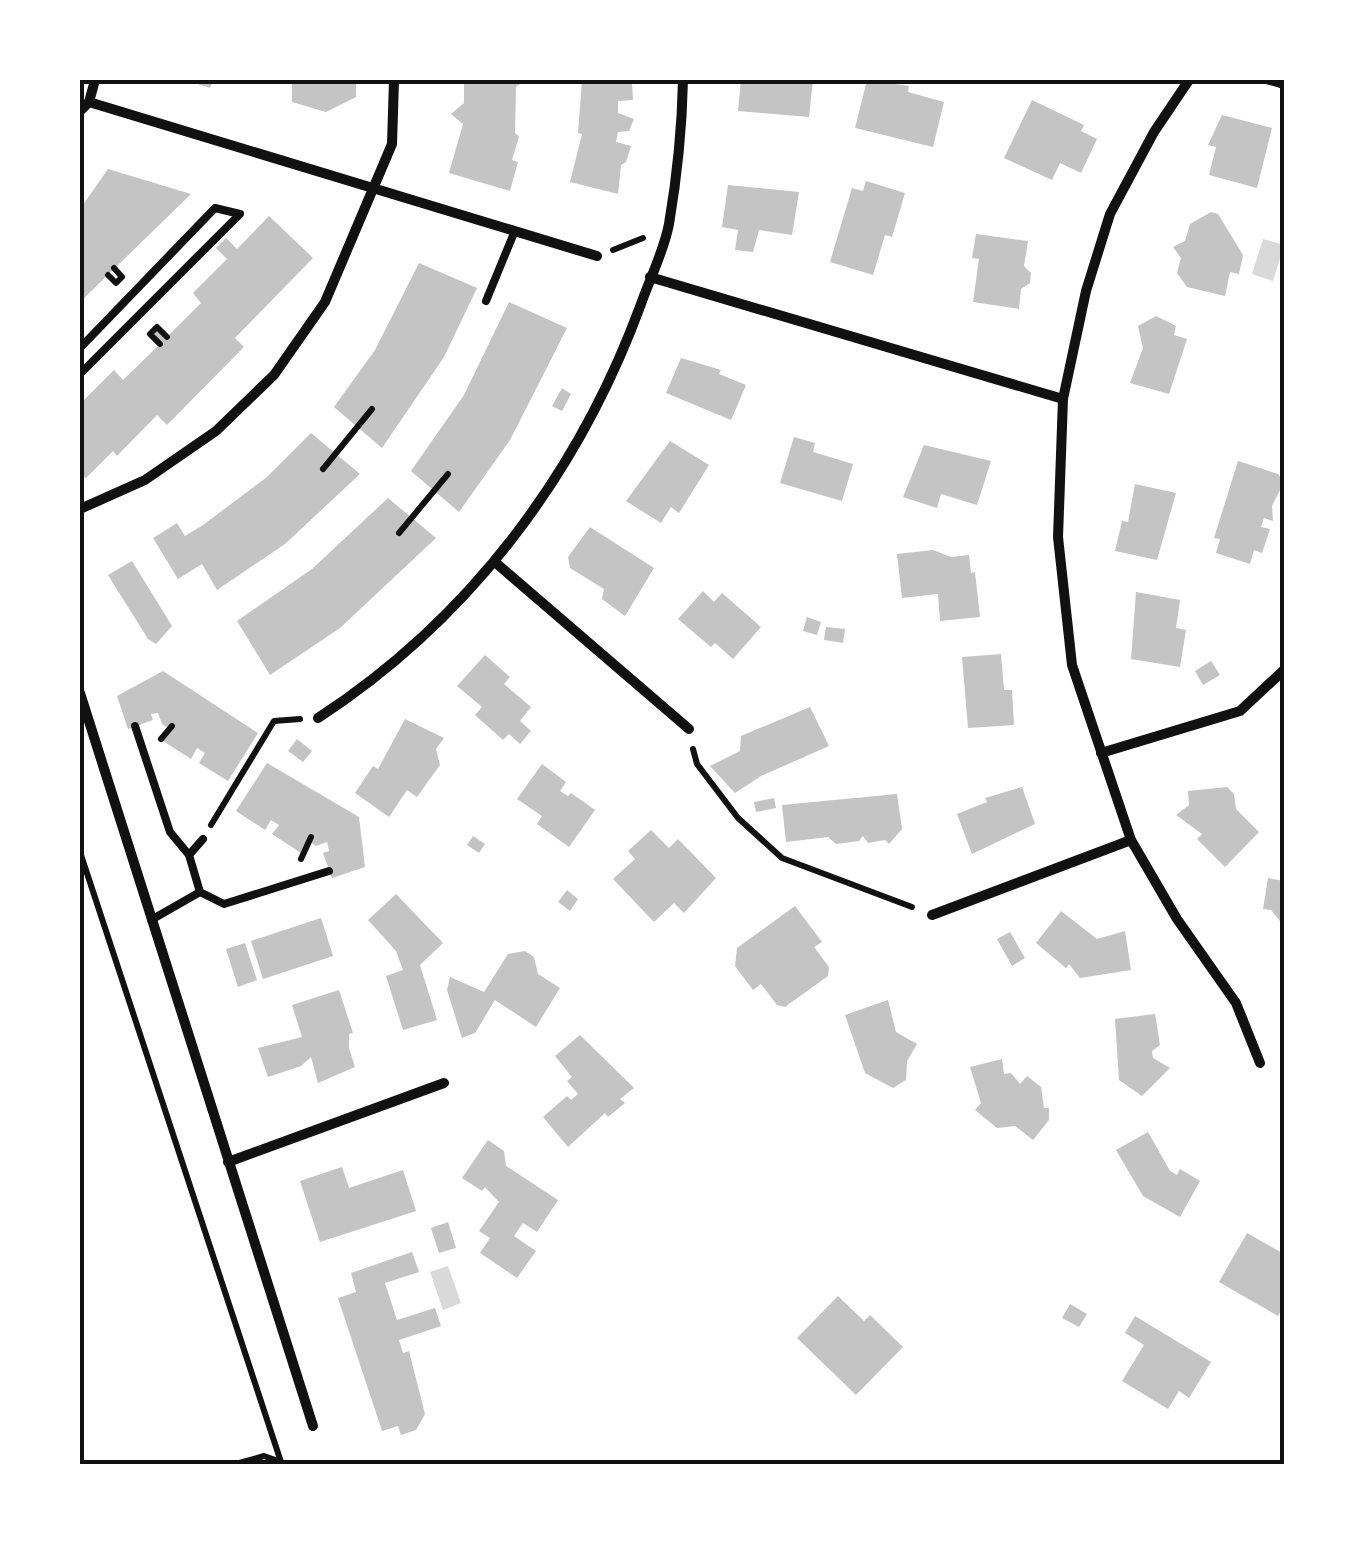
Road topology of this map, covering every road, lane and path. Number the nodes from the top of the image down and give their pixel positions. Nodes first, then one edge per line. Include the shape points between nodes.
1 (94, 80) edge
2 (394, 80) edge
3 (683, 80) edge
4 (1190, 80) edge
5 (1262, 80) edge
6 (1284, 86) edge
7 (84, 106) edge
8 (371, 191) junction
9 (668, 229) junction
10 (514, 232) junction
11 (597, 256) joint
12 (650, 277) junction
13 (486, 301) dead end
14 (160, 330) dead end
15 (153, 337) dead end
16 (167, 338) dead end
17 (160, 344) dead end
18 (80, 348) edge
19 (80, 374) edge
20 (1063, 399) junction
21 (372, 409) dead end
22 (323, 469) dead end
23 (448, 474) dead end
24 (80, 510) edge
25 (399, 533) dead end
26 (496, 563) junction
27 (1284, 670) edge
28 (80, 693) edge
29 (318, 718) joint
30 (135, 726) dead end
31 (689, 729) joint
32 (1101, 753) junction
33 (311, 837) dead end
34 (202, 839) joint
35 (1131, 840) junction
36 (80, 852) edge
37 (190, 855) junction
38 (300, 860) dead end
39 (329, 871) dead end
40 (200, 892) junction
41 (932, 915) joint
42 (151, 920) junction
43 (1260, 1063) dead end
44 (444, 1083) dead end
45 (228, 1162) junction
46 (313, 1426) dead end
47 (232, 1465) edge

1 - 7 street
2 - 8 street via 392,144
3 - 9 street
4 - 20 street via 1110,214
5 - 6 path
7 - 8 street
8 - 10 street
8 - 24 street via 326,302 274,374 202,441 145,480
9 - 11 path
9 - 12 street
10 - 11 street
10 - 13 lane
12 - 20 street
12 - 26 street via 614,376 554,484
14 - 16 path
15 - 17 path
18 - 19 lane via 215,208 240,214
20 - 32 street via 1058,536 1072,665
21 - 22 path
23 - 25 path
26 - 29 street via 370,684
26 - 31 street
27 - 32 street via 1240,712
28 - 42 street
29 - 34 path via 274,721
30 - 37 lane via 170,832
31 - 41 path via 697,764 738,818 782,858
32 - 35 street
33 - 38 path
34 - 37 lane
35 - 41 street
35 - 43 street via 1236,1003
36 - 47 path via 282,1462 264,1456
37 - 40 lane
39 - 40 lane via 224,904
40 - 42 lane
42 - 45 street
44 - 45 street
45 - 46 street

